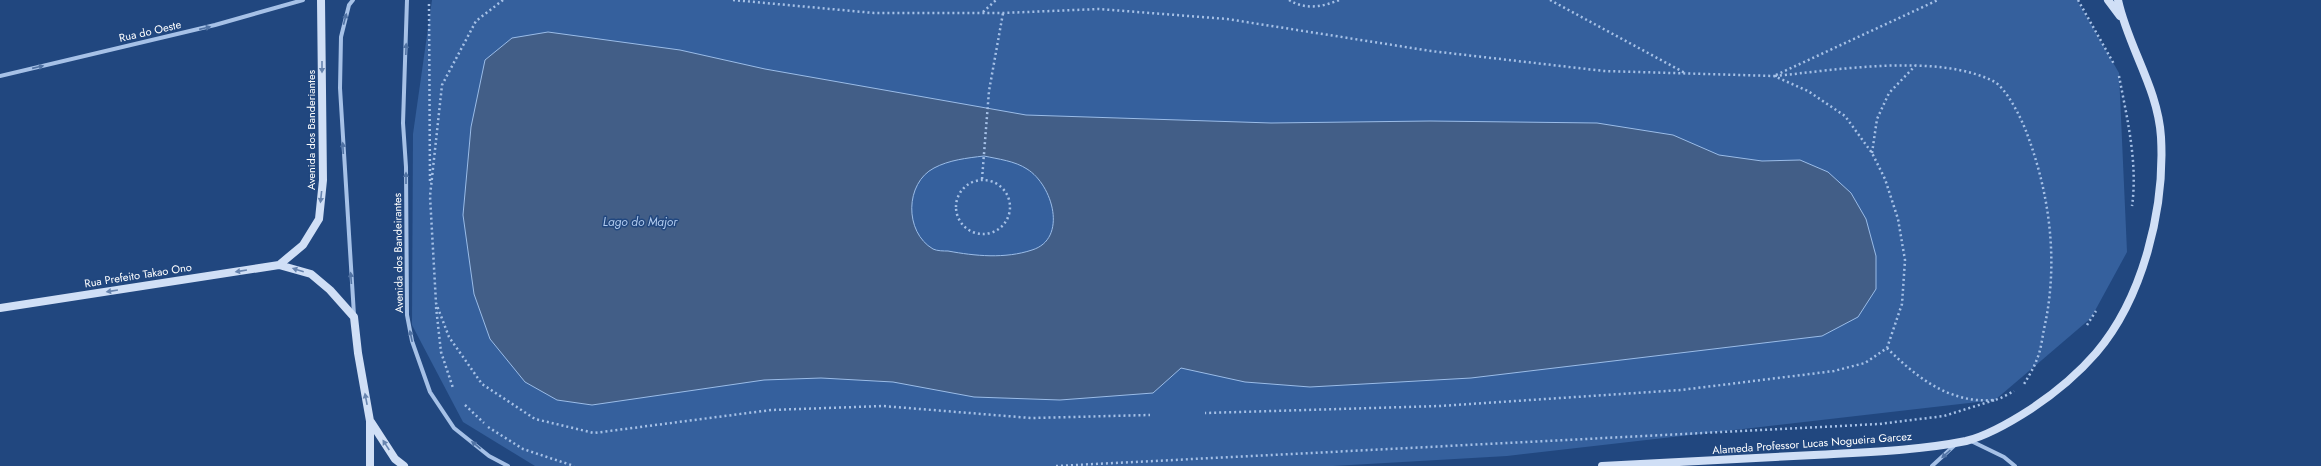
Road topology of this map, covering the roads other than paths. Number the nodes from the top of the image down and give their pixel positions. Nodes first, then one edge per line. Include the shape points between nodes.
1 (304, 0) edge
2 (321, 0) edge
3 (353, 0) edge
4 (407, 0) edge
5 (2108, 0) edge
6 (2118, 0) edge
7 (2122, 19) junction
8 (0, 76) edge
9 (279, 265) junction
10 (0, 308) edge
11 (354, 317) junction
12 (370, 421) junction
13 (1968, 440) junction
14 (1960, 441) junction
15 (370, 466) edge
16 (404, 466) edge
17 (508, 466) edge
18 (1602, 466) edge
19 (1932, 466) edge
20 (2015, 466) edge

8 -> 1 street, Rua do Oeste via 215,25
2 -> 9 main road, Avenida dos Banderiantes via 323,180 319,219 303,245
11 -> 3 street via 340,88 341,37 349,5
17 -> 4 street, Avenida dos Bandeirantes via 489,456 454,428 430,392 412,341 407,315 406,167 403,124
5 - 7 main road, Alameda Professor Lucas Nogueira Garcez
6 - 7 main road, Alameda Professor Lucas Nogueira Garcez
7 - 13 main road, Alameda Professor Lucas Nogueira Garcez via 2150,86 2161,136 2160,199 2146,259 2123,312 2097,353 2058,390 2016,418
9 -> 10 main road, Rua Prefeito Takao Ono
11 -> 9 main road via 330,290 311,274
12 -> 11 main road
12 - 15 main road
16 -> 12 main road via 395,459
13 - 14 main road, Alameda Professor Lucas Nogueira Garcez
13 - 20 street via 2004,457
14 - 18 main road, Alameda Professor Lucas Nogueira Garcez via 1895,450
14 -> 19 street

